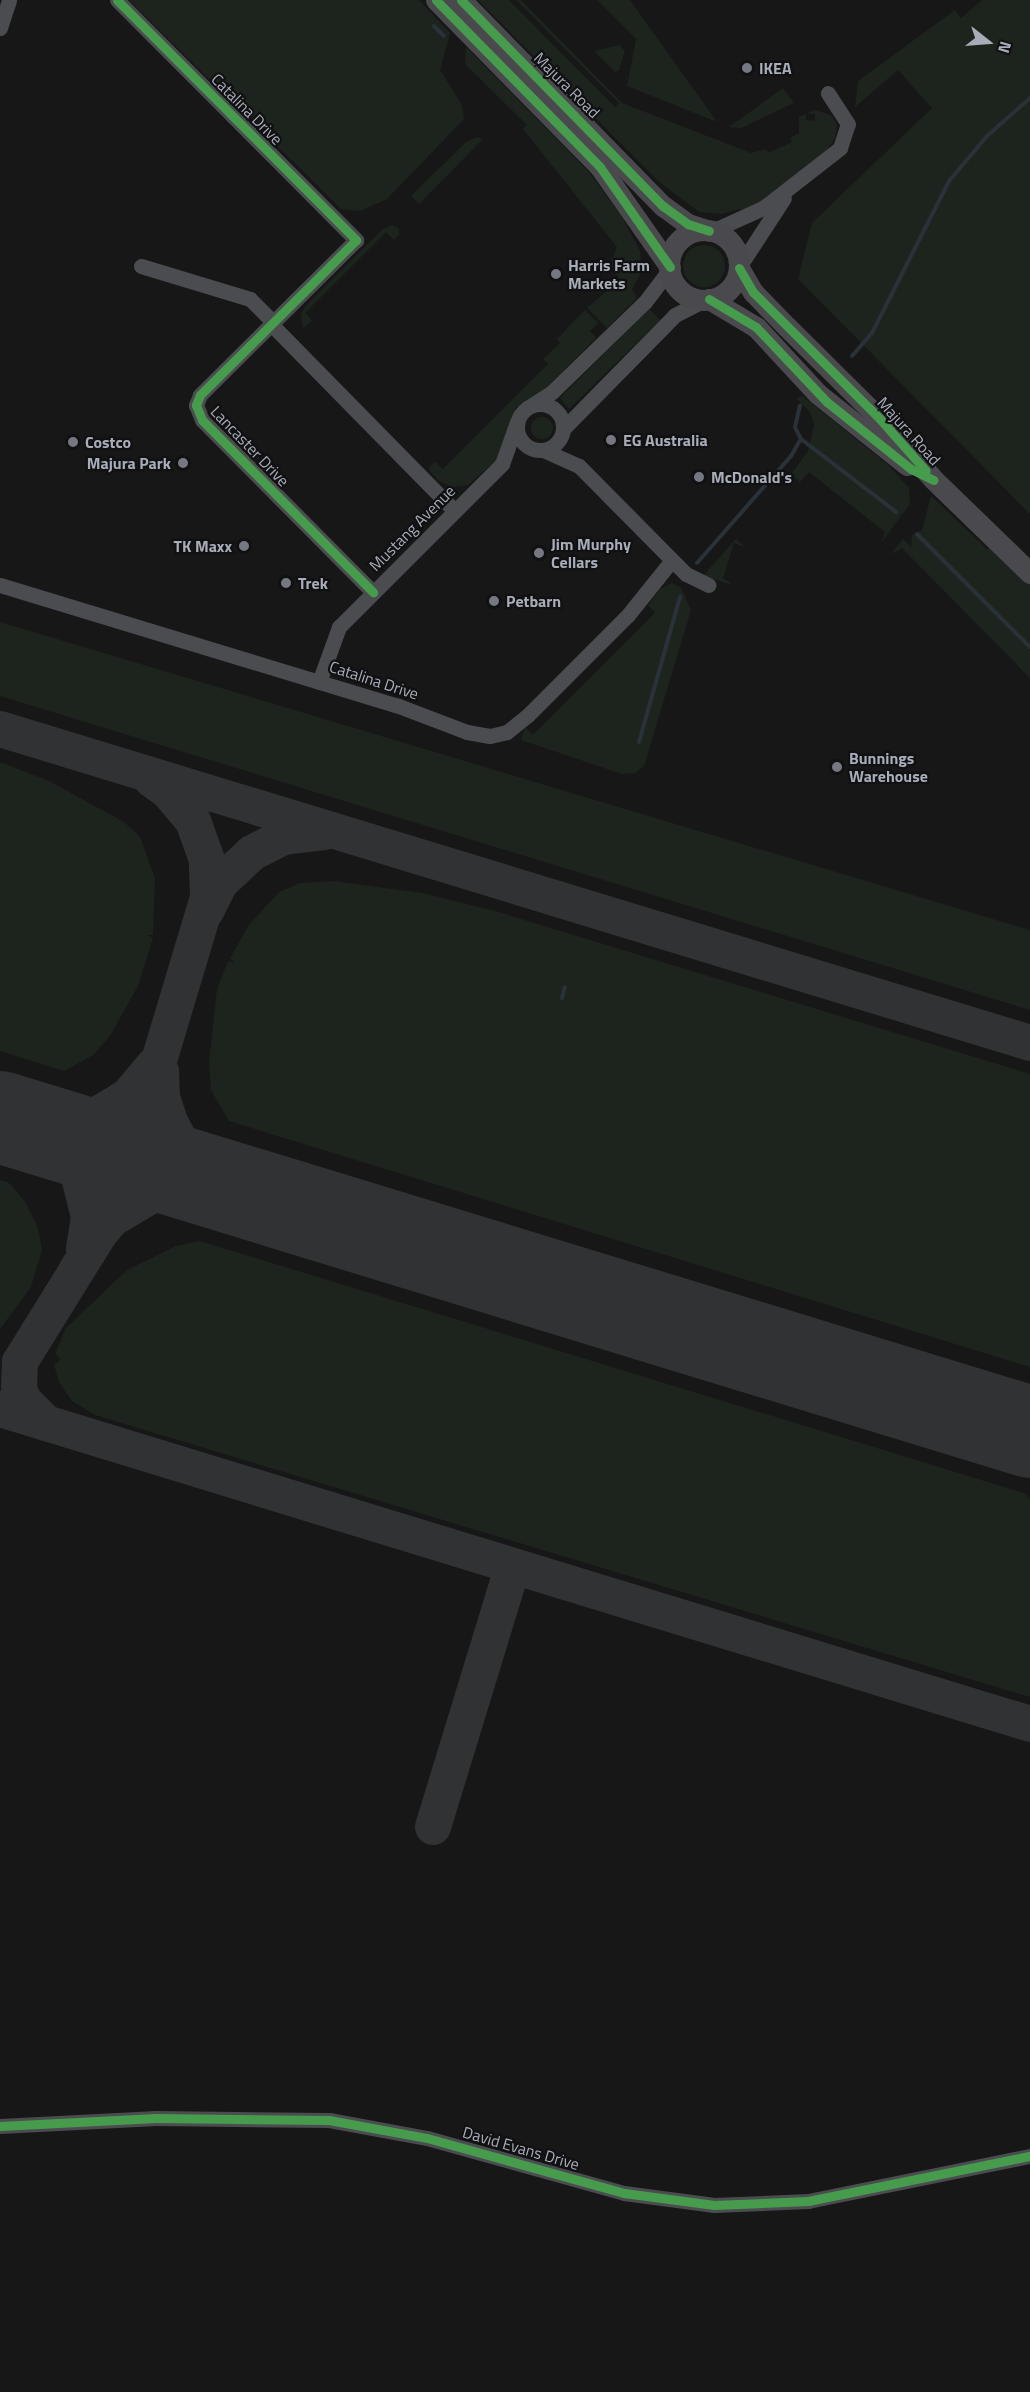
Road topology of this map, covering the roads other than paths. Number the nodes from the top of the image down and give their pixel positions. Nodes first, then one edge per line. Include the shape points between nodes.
1 (9, 0) edge
2 (117, 0) edge
3 (436, 0) edge
4 (461, 0) edge
5 (0, 28) edge
6 (828, 93) dead end
7 (792, 188) junction
8 (711, 231) junction
9 (356, 240) joint
10 (141, 266) dead end
11 (670, 268) junction
12 (739, 268) junction
13 (707, 300) junction
14 (272, 323) junction
15 (532, 405) junction
16 (517, 422) junction
17 (563, 430) junction
18 (542, 450) junction
19 (502, 464) junction
20 (579, 466) junction
21 (934, 480) junction
22 (455, 511) junction
23 (672, 560) junction
24 (1030, 573) edge
25 (0, 585) edge
26 (709, 585) dead end
27 (373, 592) junction
28 (319, 682) junction
29 (0, 2126) edge
30 (1030, 2156) edge

1 - 5 street
2 - 9 street, Catalina Drive
3 - 11 main road, Majura Road via 592,159
4 - 8 main road, Majura Road via 663,206 688,224
6 - 7 street via 846,116 846,139
7 - 8 street via 744,220
7 - 12 street
8 - 11 main road via 697,231 681,240 673,250
8 - 12 main road via 730,242
9 - 14 street, Lancaster Drive
10 - 14 street via 250,299
11 - 13 main road via 683,292
11 - 15 street via 645,302 552,392
12 - 13 main road via 730,289
12 - 21 main road, Majura Road via 753,292 880,419
13 - 17 street via 675,315
13 - 21 main road, Majura Road via 756,327 822,398 912,469
14 - 22 street
14 - 27 street, Lancaster Drive via 198,397 197,414
15 - 16 street
15 - 17 street via 554,408
16 - 18 street via 522,441
16 - 19 street, Mustang Avenue
17 - 18 street via 556,444
17 - 20 street
18 - 19 street, Mustang Avenue
18 - 20 street
19 - 22 street, Mustang Avenue
20 - 23 street
21 - 24 main road, Majura Road
22 - 27 street, Mustang Avenue
23 - 26 street via 690,577
23 - 28 street, Catalina Drive via 618,626 522,720 502,734 473,734
25 - 28 street, Catalina Drive
27 - 28 street, Mustang Avenue via 337,630
29 - 30 street, David Evans Drive via 156,2118 329,2120 427,2138 624,2193 714,2205 808,2201

